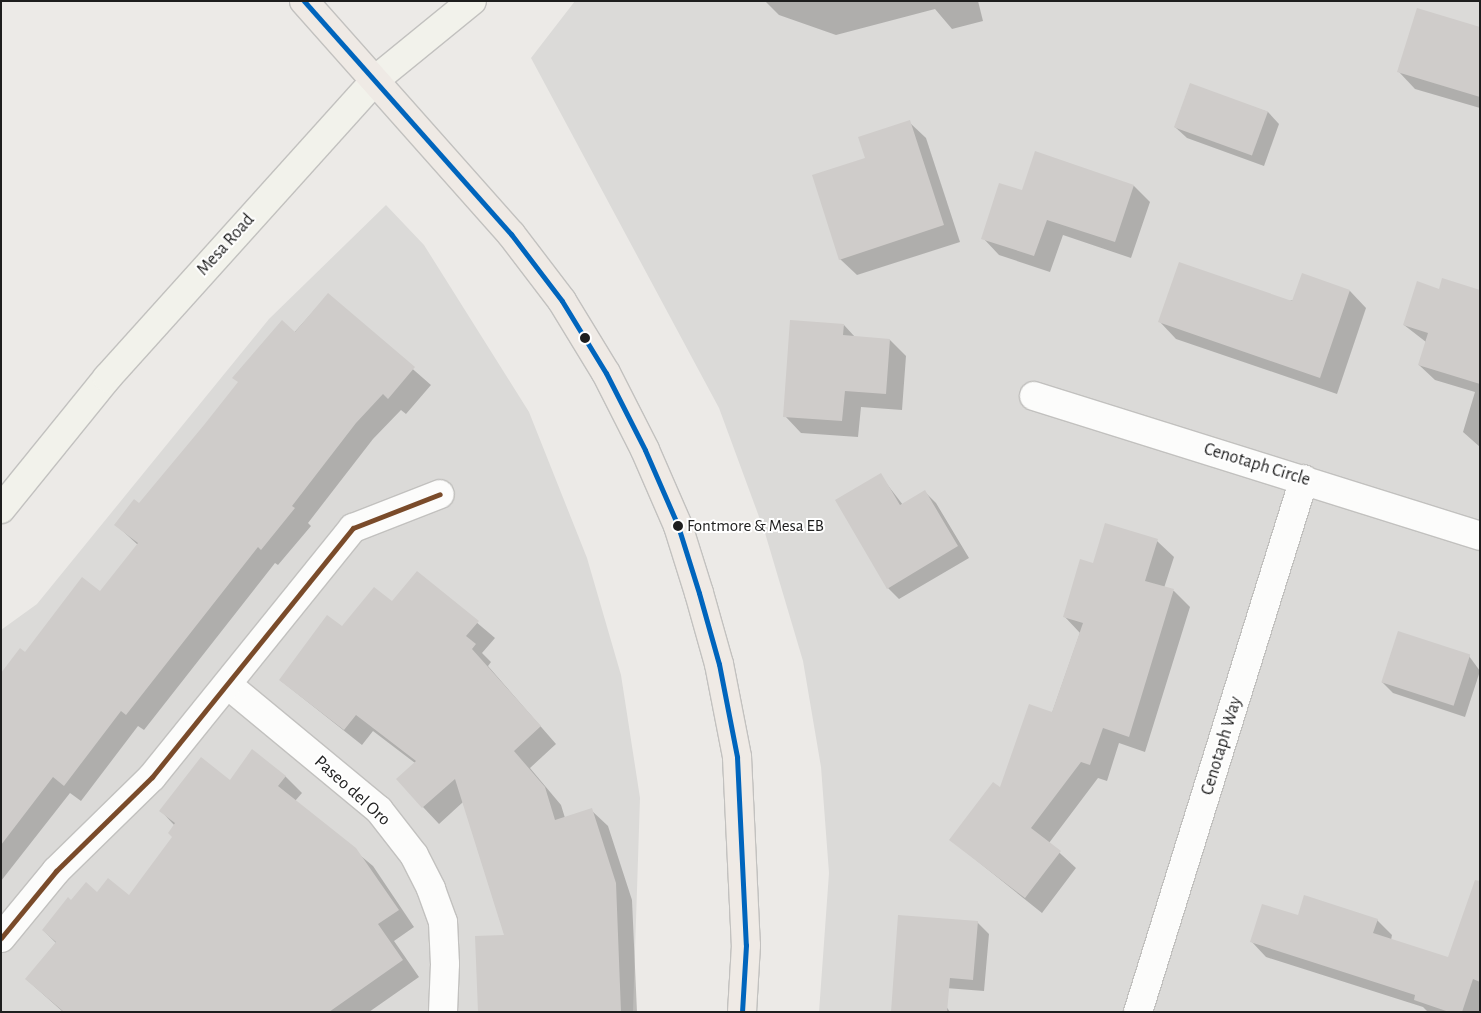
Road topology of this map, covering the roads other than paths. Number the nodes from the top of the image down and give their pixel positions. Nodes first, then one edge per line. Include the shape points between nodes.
1 (304, 1) edge
2 (472, 1) edge
3 (375, 80) junction
4 (1034, 396) dead end
5 (1304, 479) junction
6 (440, 494) dead end
7 (1, 509) edge
8 (1480, 536) edge
9 (228, 685) junction
10 (1, 938) edge
11 (443, 1012) edge
12 (742, 1012) edge
13 (1138, 1012) edge

1 - 3 main road
2 - 3 main road, Mesa Road
3 - 7 main road, Mesa Road via 107,378
3 - 12 main road via 511,234 562,301 606,373 645,450 678,526 719,664 737,757 746,935
4 - 5 street, Cenotaph Circle
5 - 8 street, Cenotaph Circle
5 - 13 street, Cenotaph Way
6 - 9 street via 354,528
9 - 10 street via 152,777 56,871
9 - 11 street, Paseo del Oro via 379,810 414,855 431,889 442,922 445,964

